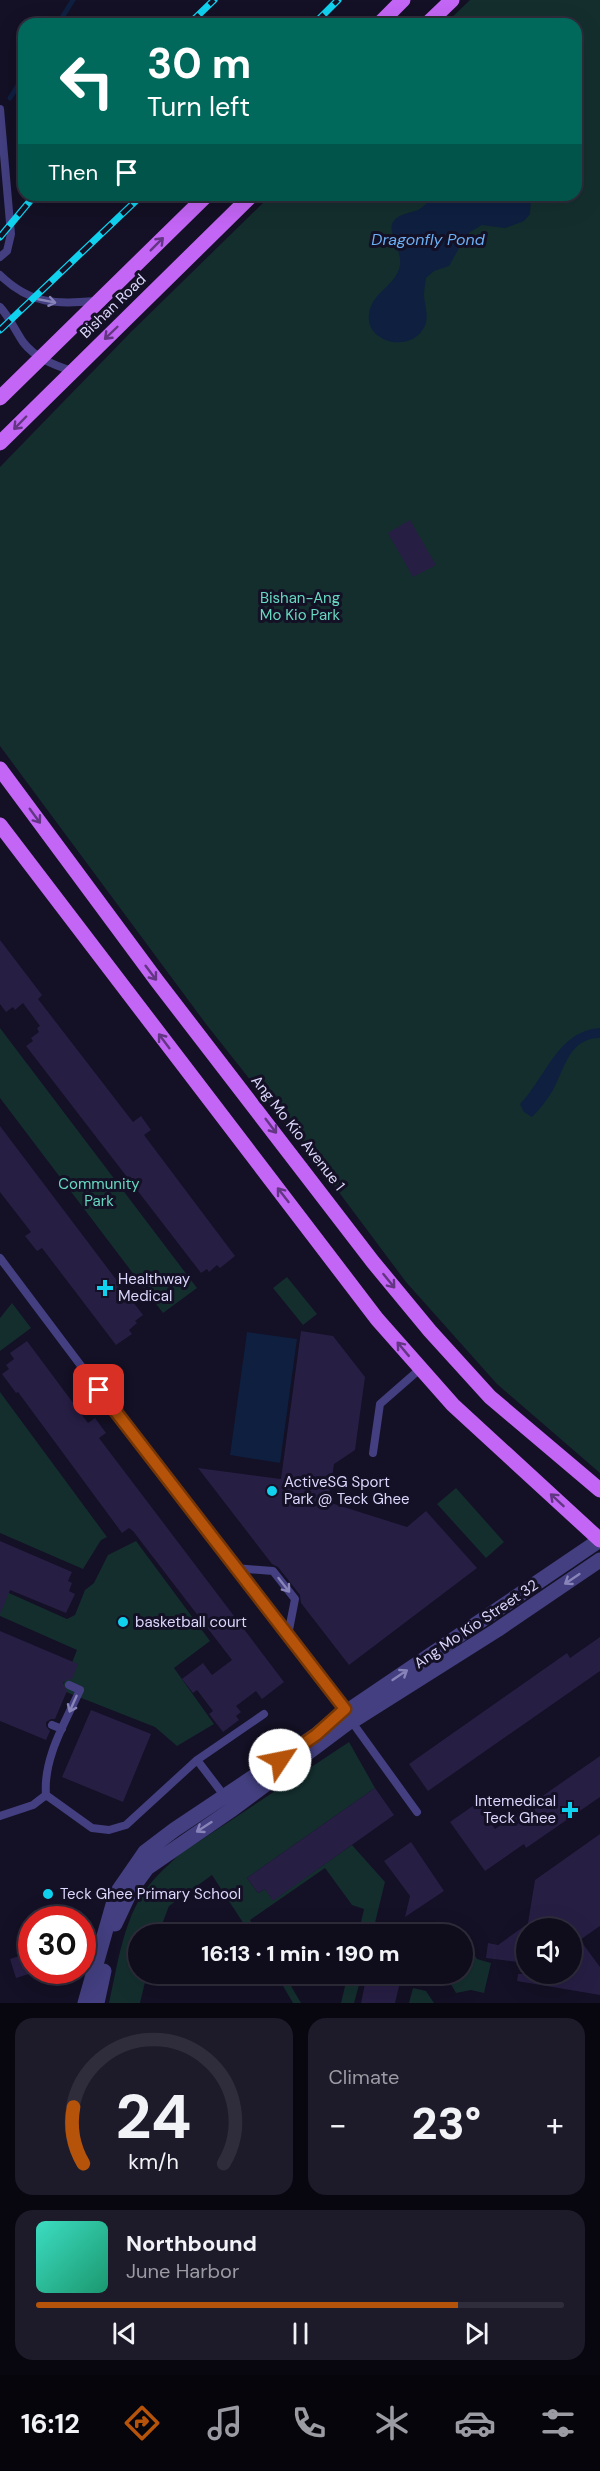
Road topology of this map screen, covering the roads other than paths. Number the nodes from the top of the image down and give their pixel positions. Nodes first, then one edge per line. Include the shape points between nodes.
1 (403, 0) edge
2 (452, 0) edge
3 (385, 18) edge
4 (433, 18) edge
5 (0, 109) edge
6 (201, 201) edge
7 (246, 201) edge
8 (0, 257) edge
9 (0, 275) edge
10 (101, 300) junction
11 (0, 307) edge
12 (40, 358) junction
13 (72, 371) junction
14 (0, 398) edge
15 (0, 443) edge
16 (0, 769) edge
17 (0, 825) edge
18 (0, 1258) edge
19 (420, 1369) junction
20 (372, 1453) dead end
21 (600, 1490) edge
22 (600, 1540) edge
23 (600, 1560) edge
24 (235, 1568) junction
25 (288, 1635) junction
26 (69, 1685) dead end
27 (264, 1714) dead end
28 (349, 1716) junction
29 (52, 1725) dead end
30 (62, 1729) junction
31 (197, 1760) junction
32 (46, 1795) junction
33 (229, 1802) junction
34 (417, 1812) dead end
35 (0, 1816) edge
36 (174, 1830) junction
37 (175, 1846) junction
38 (85, 2003) edge
39 (97, 2003) edge

1 - 3 main road
2 - 4 main road
5 - 8 lane via 11,234 7,251
10 -> 6 main road, Bishan Road
7 -> 13 main road, Bishan Road
9 -> 10 lane via 25,295 46,302
10 - 12 main road, Bishan Road
11 - 12 lane via 24,343
12 - 13 lane
12 - 14 main road, Bishan Road
13 -> 15 main road, Bishan Road
16 -> 21 main road, Ang Mo Kio Avenue 1 via 373,1262 490,1397
19 -> 17 main road via 377,1319
18 - 24 lane
19 - 20 lane via 380,1404
22 -> 19 main road via 453,1405
28 -> 22 street, Ang Mo Kio Street 32
23 -> 28 street, Ang Mo Kio Street 32 via 497,1630
24 - 25 lane
24 -> 25 lane via 273,1570 295,1599
25 - 28 lane
26 -> 30 lane via 80,1690
27 - 31 lane
28 - 33 street, Ang Mo Kio Street 32
28 - 34 lane
29 - 30 lane
30 - 32 lane via 48,1762
31 - 32 lane via 126,1826 109,1830 92,1828
31 - 33 lane
32 - 35 lane via 33,1805
33 - 36 street, Ang Mo Kio Street 32
33 -> 37 street, Ang Mo Kio Street 32
36 - 37 lane
36 - 38 street, Ang Mo Kio Street 32 via 145,1852 116,1894
37 - 39 street, Ang Mo Kio Street 32 via 147,1868 131,1890 115,1926

